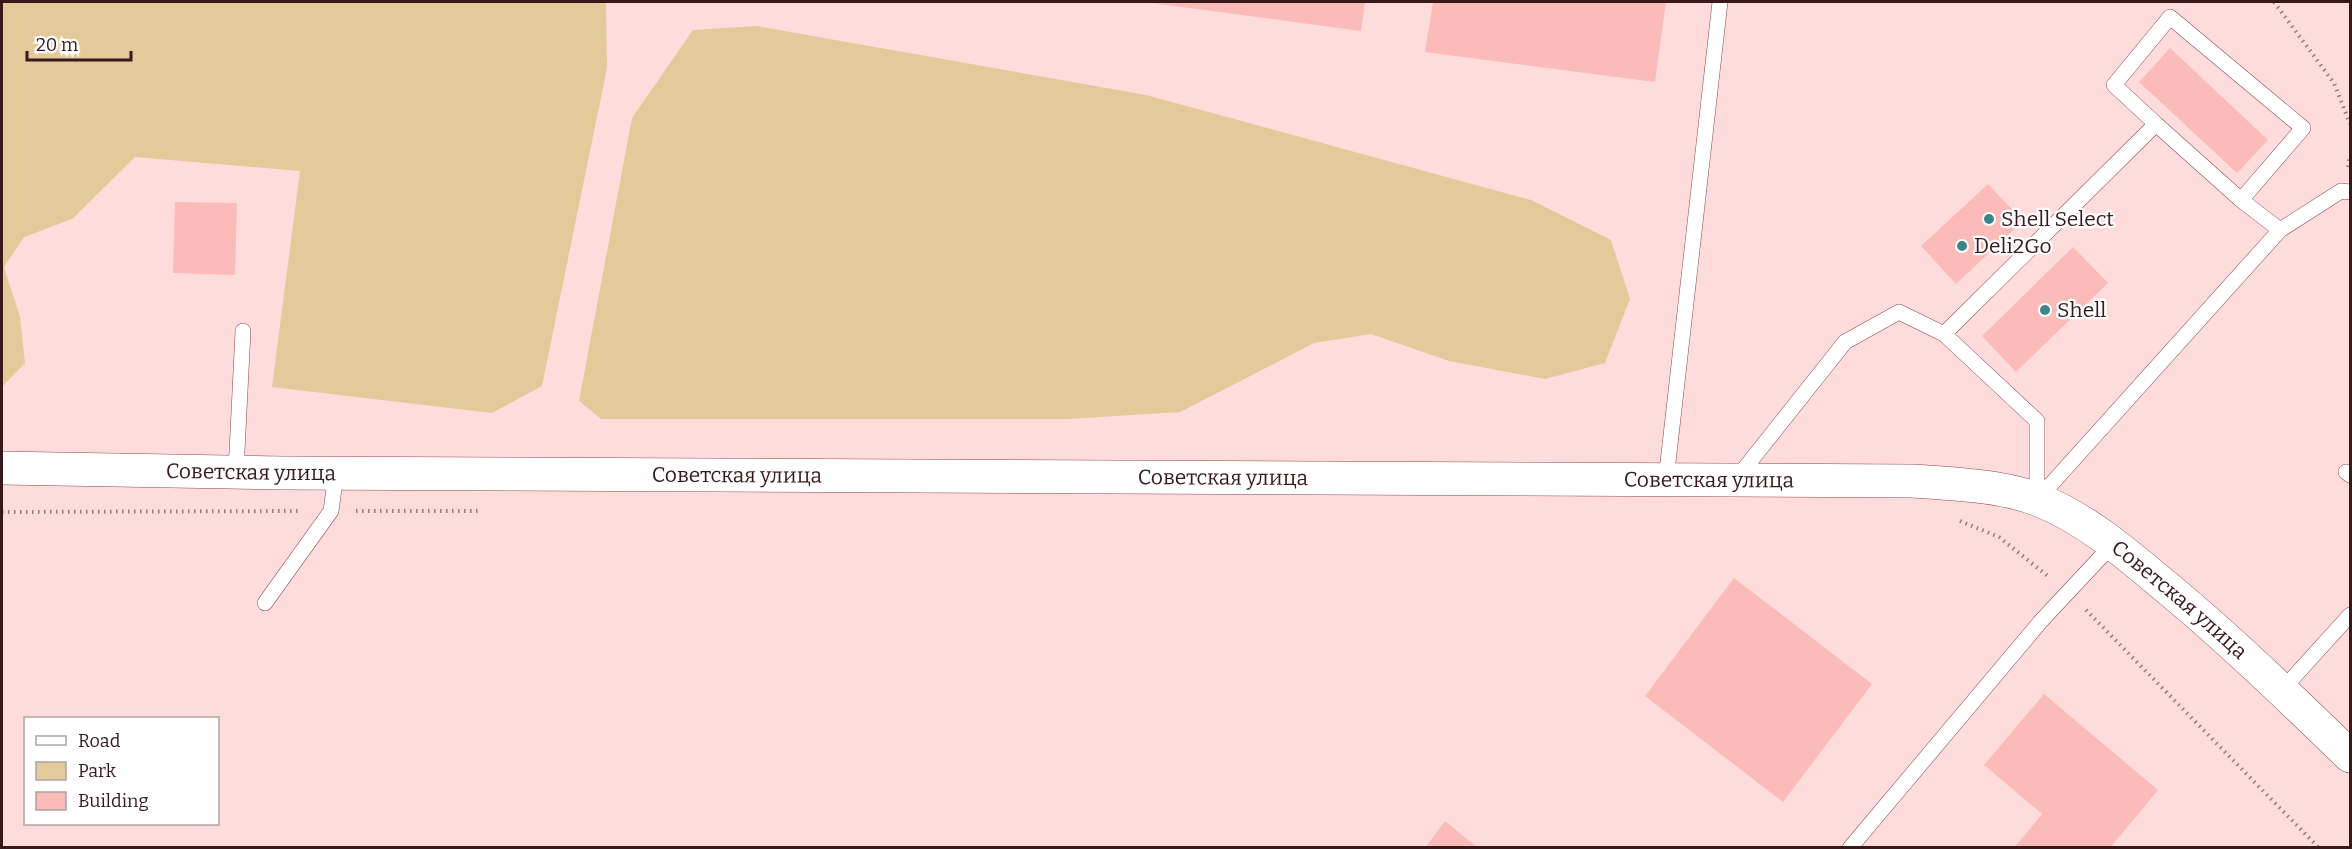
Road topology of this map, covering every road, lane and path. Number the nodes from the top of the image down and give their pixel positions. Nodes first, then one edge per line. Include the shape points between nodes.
1 (1720, 2) edge
2 (2274, 2) edge
3 (2156, 124) junction
4 (2350, 124) edge
5 (2350, 192) edge
6 (2241, 200) junction
7 (2280, 230) junction
8 (243, 331) dead end
9 (1944, 334) junction
10 (2, 468) edge
11 (236, 472) junction
12 (336, 473) junction
13 (1666, 480) junction
14 (1735, 480) junction
15 (2037, 500) junction
16 (2114, 543) junction
17 (2068, 592) junction
18 (265, 603) dead end
19 (2350, 615) edge
20 (2282, 690) junction
21 (2350, 756) edge
22 (1850, 848) edge
23 (2319, 848) edge

1 - 13 lane
2 - 4 path via 2334,83
3 - 6 lane
3 - 6 lane via 2114,85 2170,17 2303,128
3 - 9 lane
5 - 7 lane via 2342,191
6 - 7 lane
7 - 15 lane
8 - 11 lane
9 - 14 lane via 1899,312 1845,342
9 - 15 lane via 2037,421
10 - 11 street, Советская улица
11 - 12 street, Советская улица
12 - 13 street, Советская улица
12 - 18 lane via 331,511
13 - 14 street, Советская улица
14 - 15 street, Советская улица via 1913,481 2005,491
15 - 16 street, Советская улица via 2072,516
16 - 17 lane
16 - 20 street, Советская улица
17 - 22 lane
17 - 23 path
19 - 20 lane
20 - 21 street, Советская улица

